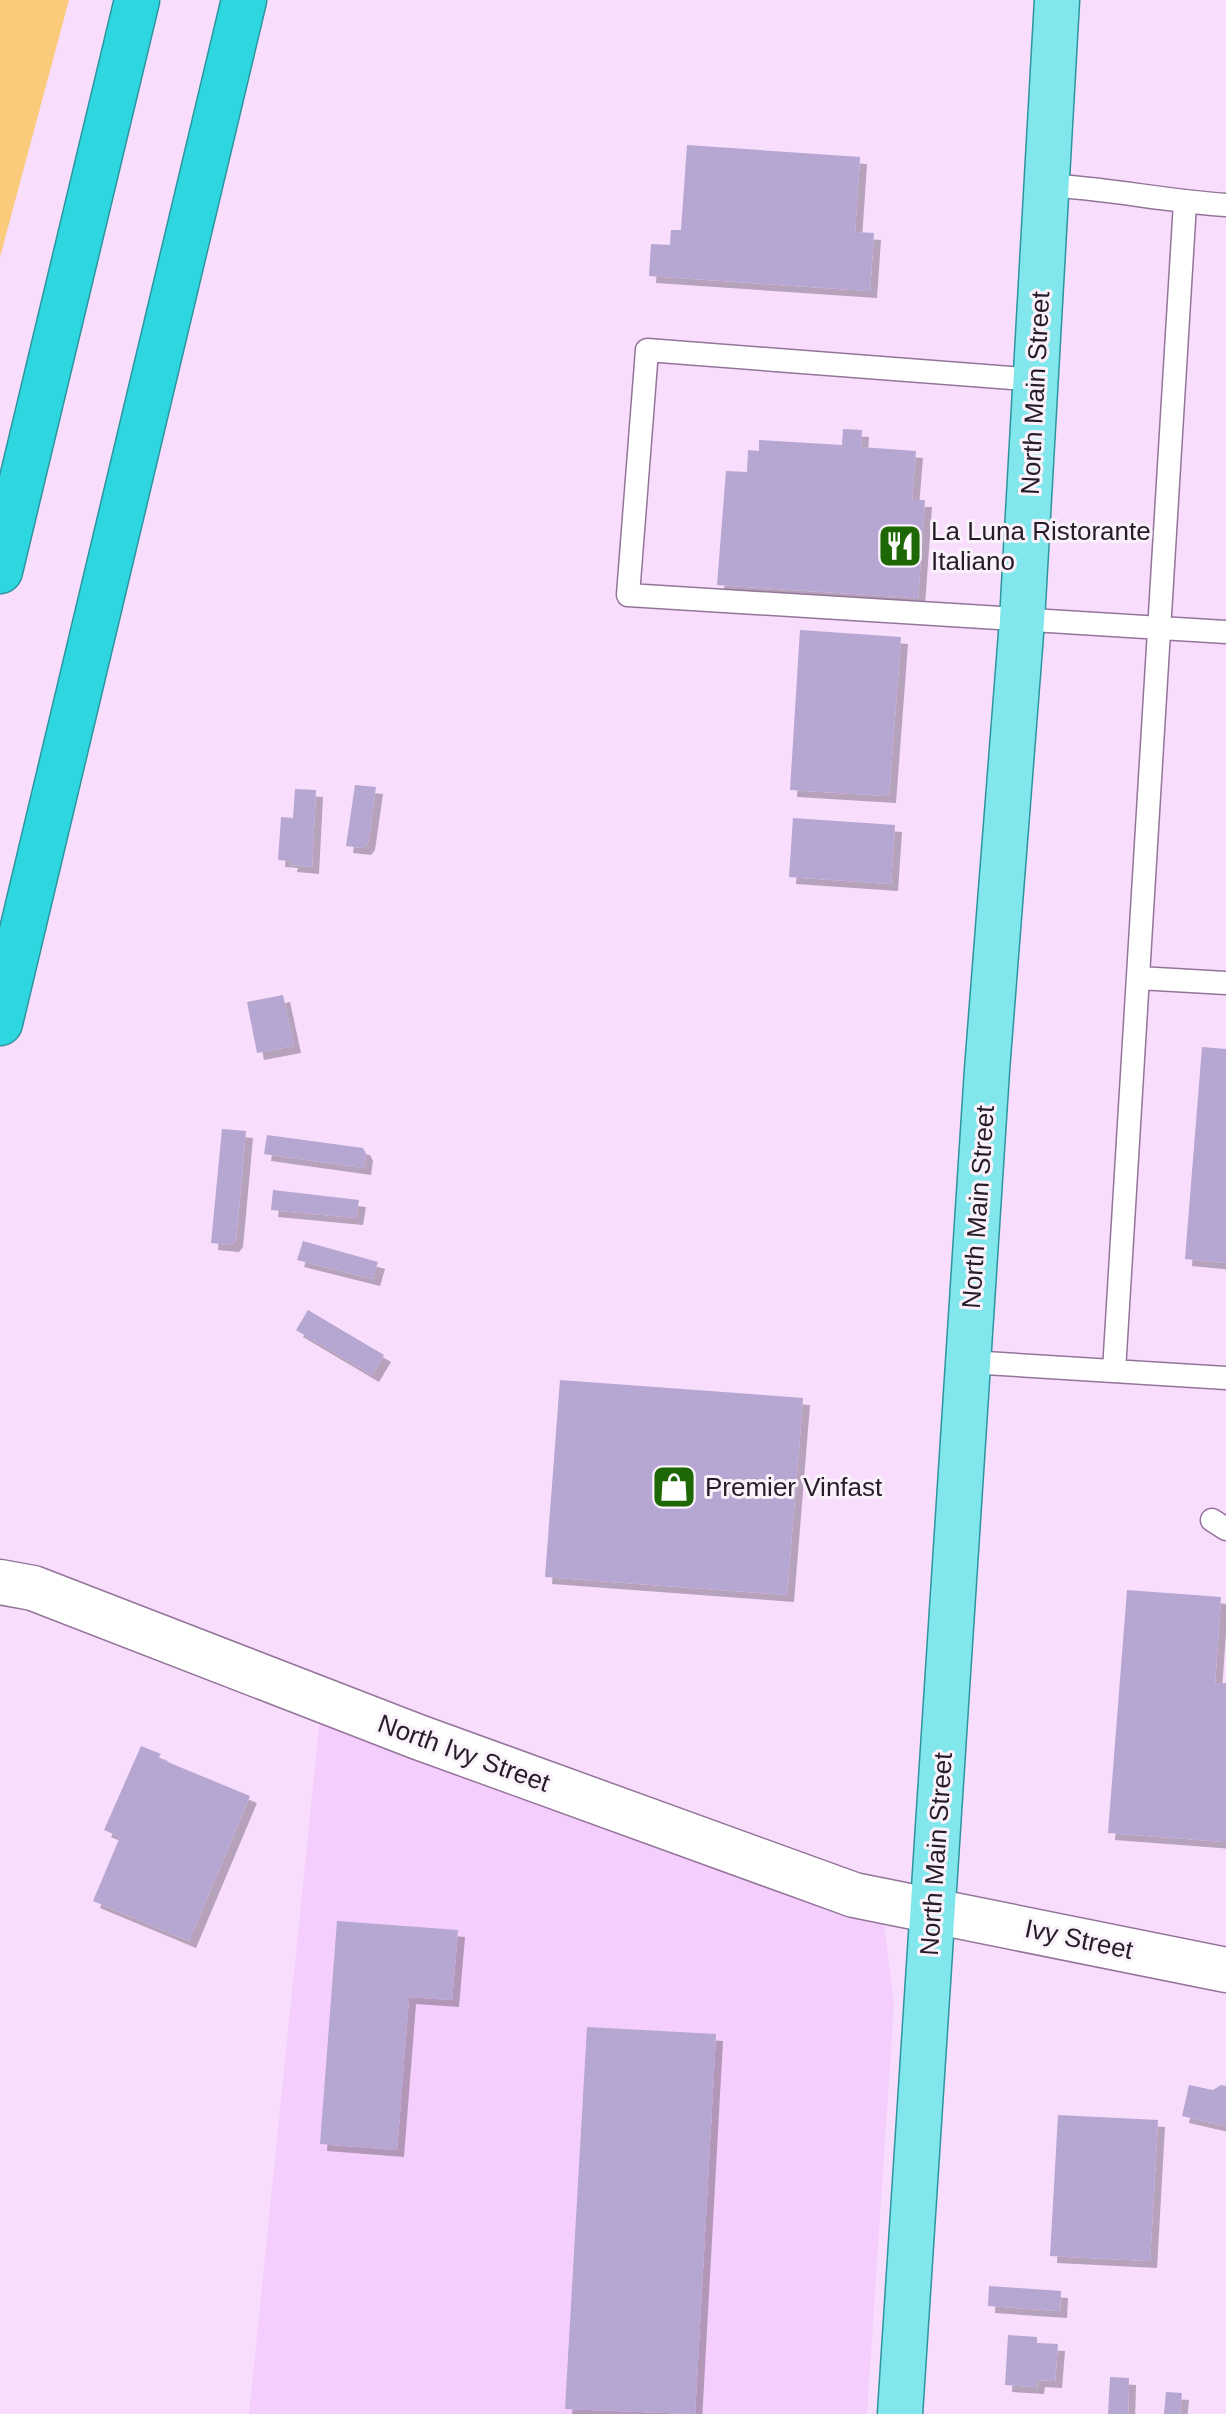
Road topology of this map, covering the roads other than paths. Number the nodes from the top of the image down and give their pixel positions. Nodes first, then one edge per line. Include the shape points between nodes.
1 (137, 0) edge
2 (244, 0) edge
3 (1057, 0) edge
4 (1045, 185) junction
5 (1185, 203) junction
6 (1226, 205) edge
7 (1037, 380) junction
8 (0, 571) edge
9 (1022, 621) junction
10 (1161, 629) junction
11 (1226, 632) edge
12 (1139, 978) junction
13 (1226, 983) edge
14 (0, 1023) edge
15 (969, 1362) junction
16 (1114, 1371) junction
17 (1226, 1378) edge
18 (0, 1582) edge
19 (932, 1909) junction
20 (1226, 1970) edge
21 (900, 2414) edge

1 - 8 highway
2 - 14 highway
3 - 4 main road, North Main Street
4 - 5 lane via 1098,187
4 - 7 main road, North Main Street
5 - 6 lane
5 - 10 lane
7 - 9 main road, North Main Street
7 - 9 lane via 647,350 628,595
9 - 10 lane
9 - 15 main road, North Main Street
10 - 11 lane
10 - 12 lane
12 - 13 lane
12 - 16 lane
15 - 16 lane
15 - 19 main road, North Main Street
16 - 17 lane
18 - 19 street, North Ivy Street via 33,1588 418,1737 854,1895
19 - 20 street, Ivy Street
19 - 21 main road, North Main Street

